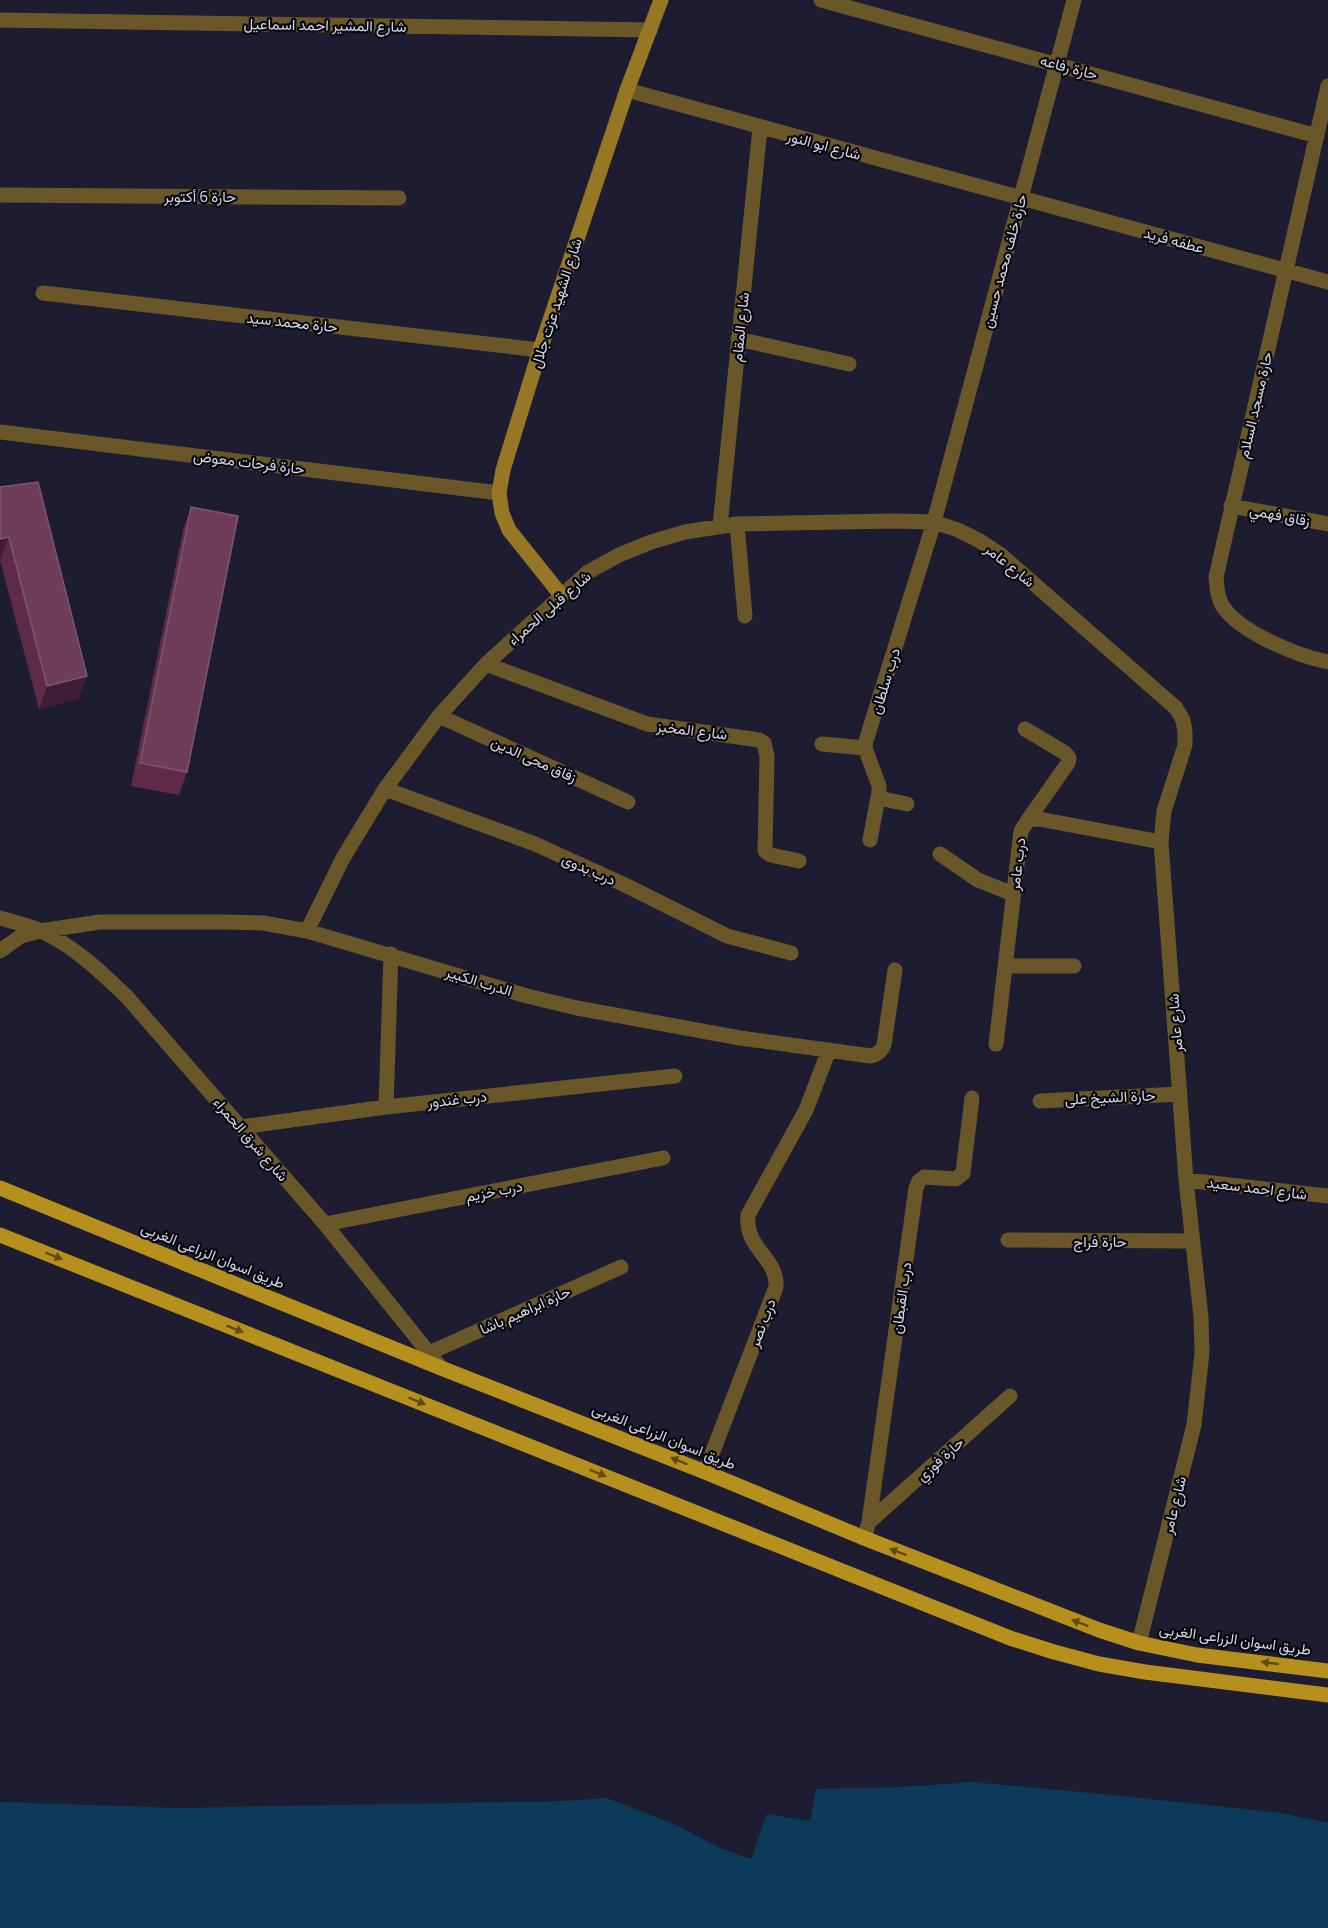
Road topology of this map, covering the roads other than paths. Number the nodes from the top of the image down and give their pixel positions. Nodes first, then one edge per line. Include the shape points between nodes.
1 (661, 0) edge
2 (821, 0) edge
3 (1074, 0) edge
4 (0, 20) edge
5 (650, 30) junction
6 (1057, 64) junction
7 (1328, 86) edge
8 (627, 90) junction
9 (1326, 105) edge
10 (760, 128) junction
11 (1317, 136) junction
12 (0, 195) edge
13 (399, 198) dead end
14 (1020, 198) junction
15 (1286, 270) junction
16 (1328, 282) edge
17 (43, 293) dead end
18 (738, 339) junction
19 (540, 350) junction
20 (849, 364) dead end
21 (0, 432) edge
22 (499, 493) junction
23 (1231, 506) junction
24 (934, 522) junction
25 (737, 524) junction
26 (1328, 524) edge
27 (720, 526) junction
28 (561, 595) junction
29 (745, 616) dead end
30 (1328, 662) edge
31 (486, 664) junction
32 (440, 716) junction
33 (1025, 729) dead end
34 (822, 744) dead end
35 (865, 748) junction
36 (385, 789) junction
37 (878, 798) junction
38 (628, 802) dead end
39 (907, 804) dead end
40 (1028, 820) junction
41 (870, 840) dead end
42 (1161, 842) junction
43 (940, 854) dead end
44 (799, 861) dead end
45 (1013, 894) junction
46 (0, 918) edge
47 (40, 931) junction
48 (307, 931) junction
49 (0, 951) edge
50 (791, 953) dead end
51 (391, 954) junction
52 (1005, 966) junction
53 (1074, 966) dead end
54 (895, 970) dead end
55 (996, 1044) dead end
56 (829, 1050) junction
57 (675, 1076) dead end
58 (1180, 1094) junction
59 (972, 1098) dead end
60 (1040, 1101) dead end
61 (386, 1107) junction
62 (241, 1127) junction
63 (663, 1158) dead end
64 (1186, 1180) junction
65 (0, 1188) edge
66 (1328, 1196) edge
67 (325, 1224) junction
68 (0, 1235) edge
69 (1008, 1240) dead end
70 (1192, 1241) junction
71 (621, 1267) dead end
72 (429, 1353) junction
73 (441, 1368) junction
74 (1010, 1396) dead end
75 (705, 1472) junction
76 (869, 1521) junction
77 (864, 1539) junction
78 (1139, 1643) junction
79 (1328, 1671) edge
80 (1328, 1695) edge

1 - 5 street, شارع الشهيد عزت جلال
2 - 6 street, حارة رفاعه
3 - 6 street, حارة خلف محمد حسين
4 - 5 street, شارع المشير احمد اسماعيل
5 - 8 street, شارع الشهيد عزت جلال
6 - 11 street, حارة رفاعه
6 - 14 street, حارة خلف محمد حسين
7 - 9 street, حارة مسجد السلام
8 - 10 street, شارع ابو النور
8 - 19 street, شارع الشهيد عزت جلال
9 - 11 street, حارة مسجد السلام
10 - 14 street, شارع ابو النور
10 - 18 street, شارع المقام
11 - 15 street, حارة مسجد السلام
12 - 13 street, حارة 6 أكتوبر
14 - 15 street, عطفه فريد
14 - 24 street, حارة خلف محمد حسين
15 - 16 street, عطفه فريد
15 - 23 street, حارة مسجد السلام
17 - 19 street, حارة محمد سيد
18 - 20 street
18 - 27 street, شارع المقام
19 - 22 street, شارع الشهيد عزت جلال
21 - 22 street, حارة فرحات معوض
22 - 28 street, شارع الشهيد عزت جلال via 509,530
23 - 26 street, زقاق فهمي
23 - 30 street, حارة مسجد السلام via 1216,578 1222,605 1232,617 1267,639 1307,658
24 - 25 street, شارع قبلى الحمراء
24 - 35 street, درب سلطان
24 - 42 street, شارع عامر via 958,530 1000,555 1176,708 1183,720 1185,745 1164,811
25 - 27 street, شارع قبلى الحمراء
25 - 29 street
27 - 28 street, شارع قبلى الحمراء via 685,532 619,555 588,572
28 - 31 street, شارع قبلى الحمراء
31 - 32 street, شارع قبلى الحمراء
31 - 44 street, شارع المخبز via 647,724 759,740 767,756 765,851
32 - 36 street, شارع قبلى الحمراء
32 - 38 street, زقاق محى الدين
33 - 40 street via 1069,758
34 - 35 street
35 - 37 street via 879,786
36 - 48 street, شارع قبلى الحمراء via 343,858
36 - 50 street, درب بدوى via 535,844 727,936
37 - 39 street
37 - 41 street
40 - 42 street, درب عامر
40 - 45 street, درب عامر via 1021,831
42 - 58 street, شارع عامر
43 - 45 street via 978,880
45 - 52 street, درب عامر
46 - 47 street
47 - 48 street, الدرب الكبير via 100,922 224,921
47 - 49 street, الدرب الكبير via 21,936
47 - 62 street, شارع شرق الحمراء via 102,972
48 - 51 street, الدرب الكبير
51 - 56 street, الدرب الكبير via 577,1008
51 - 61 street
52 - 53 street
52 - 55 street, درب عامر
54 - 56 street, الدرب الكبير via 882,1050 871,1056
56 - 75 street, درب نصر via 806,1110 748,1215 747,1231 774,1270 776,1287
57 - 61 street, درب غندور
58 - 60 street, حارة الشيخ على
58 - 64 street, شارع عامر
59 - 76 street, درب القبطان via 963,1173 956,1179 924,1177 916,1188
61 - 62 street, درب غندور
62 - 67 street, شارع شرق الحمراء
63 - 67 street, درب خزيم
64 - 66 street, شارع احمد سعيد
64 - 70 street, شارع عامر
65 - 73 main road, طريق اسوان الزراعى الغربى
67 - 72 street, شارع شرق الحمراء
68 -> 80 main road via 1010,1638 1110,1666
69 - 70 street, حارة فراج
70 - 78 street, شارع عامر via 1202,1353 1196,1407
71 - 72 street, حارة ابراهيم باشا
72 - 73 street, شارع شرق الحمراء
75 -> 73 main road, طريق اسوان الزراعى الغربى
74 - 76 street, حارة فوزي
75 - 77 main road, طريق اسوان الزراعى الغربى
76 - 77 street, درب القبطان
78 -> 77 main road, طريق اسوان الزراعى الغربى
79 -> 78 main road, طريق اسوان الزراعى الغربى via 1197,1655

